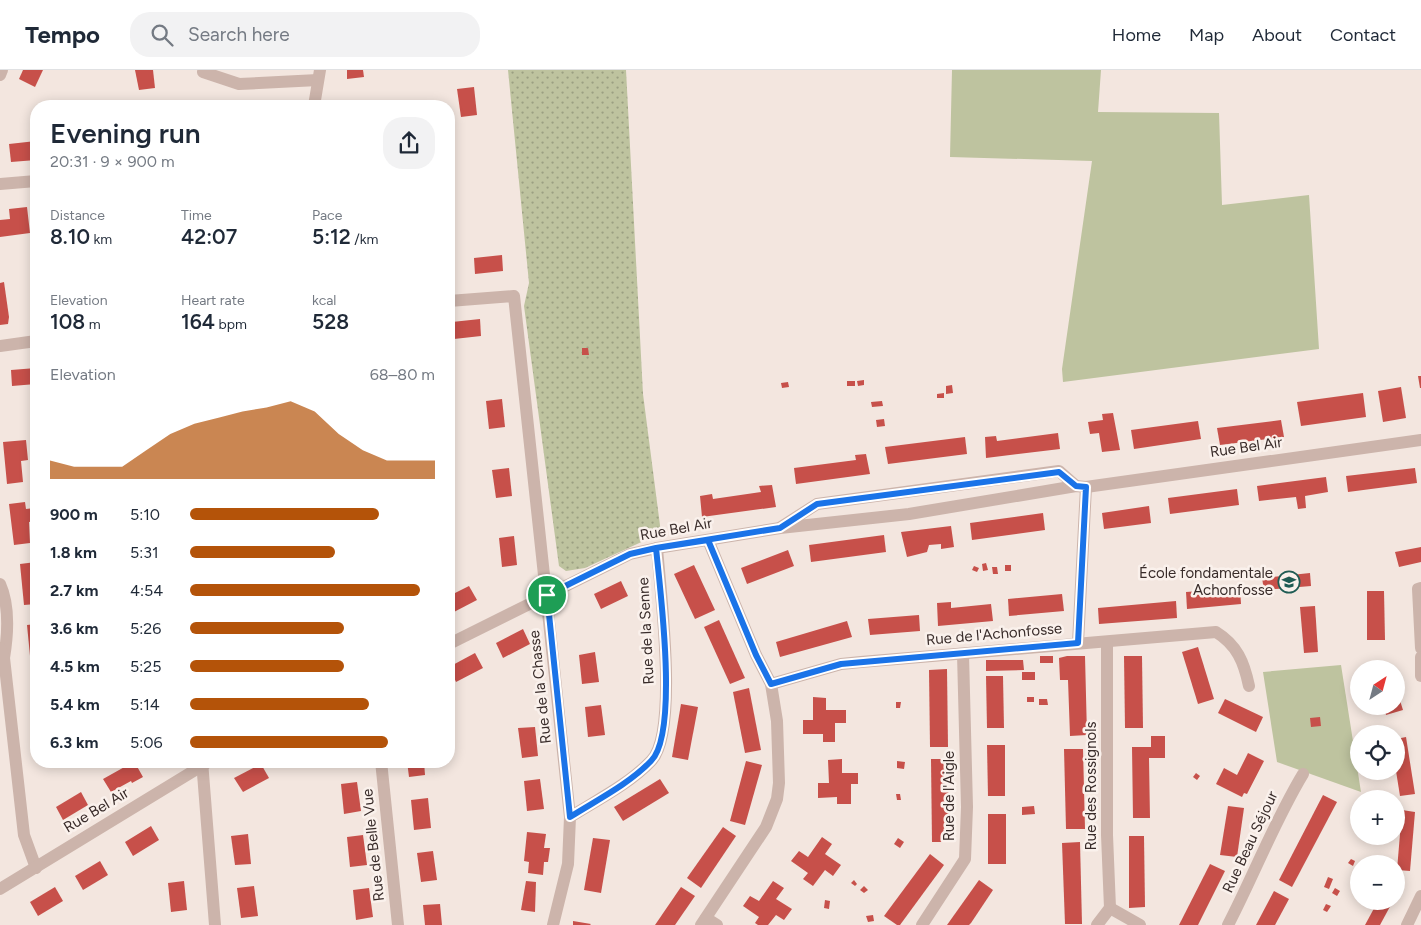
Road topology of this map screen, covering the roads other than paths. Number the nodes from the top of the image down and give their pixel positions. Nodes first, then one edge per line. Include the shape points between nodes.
1 (2, 70) edge
2 (203, 72) dead end
3 (0, 74) edge
4 (319, 75) edge
5 (315, 100) edge
6 (30, 182) edge
7 (0, 184) edge
8 (455, 301) edge
9 (30, 342) edge
10 (0, 346) edge
11 (1421, 440) edge
12 (1081, 487) junction
13 (780, 528) junction
14 (708, 540) junction
15 (656, 548) junction
16 (0, 584) edge
17 (1421, 588) edge
18 (547, 595) junction
19 (455, 641) edge
20 (1107, 642) junction
21 (1078, 643) junction
22 (1421, 648) edge
23 (2, 653) edge
24 (963, 654) junction
25 (1421, 657) edge
26 (1421, 676) edge
27 (771, 684) junction
28 (1249, 686) dead end
29 (196, 768) edge
30 (204, 768) edge
31 (382, 768) edge
32 (1303, 774) dead end
33 (570, 817) junction
34 (36, 868) junction
35 (0, 889) edge
36 (1421, 896) edge
37 (1110, 908) junction
38 (708, 923) edge
39 (216, 925) edge
40 (398, 925) edge
41 (553, 925) edge
42 (922, 925) edge
43 (1097, 925) edge
44 (1140, 925) edge
45 (1228, 925) edge
46 (1406, 925) edge

1 - 3 street
2 - 4 street via 239,84
4 - 5 street
6 - 7 street
8 - 18 street, Rue de la Chasse via 514,296
9 - 10 street
11 - 12 street, Rue Bel Air
12 - 13 street, Rue Bel Air via 909,514
12 - 13 street, Rue Bel Air via 1059,472 817,504
12 - 21 street
13 - 14 street, Rue Bel Air
14 - 15 street, Rue Bel Air
14 - 27 street
15 - 18 street, Rue Bel Air via 630,554
15 - 33 street, Rue de la Senne via 667,666 664,730 653,760
16 - 23 street via 8,630
17 - 22 street via 1418,589
18 - 19 street, Rue Bel Air
18 - 33 street, Rue de la Chasse
20 - 21 street, Rue de l'Achonfosse
20 - 28 street, Rue de l'Achonfosse via 1216,632 1238,651
20 - 37 street, Rue des Rossignols
21 - 24 street, Rue de l'Achonfosse
23 - 34 street via 24,834
24 - 27 street, Rue de l'Achonfosse via 841,664
24 - 42 street, Rue de l'Aigle via 967,806 965,859
25 - 26 street
27 - 38 street via 779,760 777,799 766,827
29 - 34 street, Rue Bel Air
30 - 39 street
31 - 40 street, Rue de Belle Vue
32 - 45 street, Rue Beau Séjour via 1281,811
33 - 41 street, Rue de la Chasse via 568,864
34 - 35 street, Rue Bel Air
36 - 46 street
37 - 43 street
37 - 44 street

